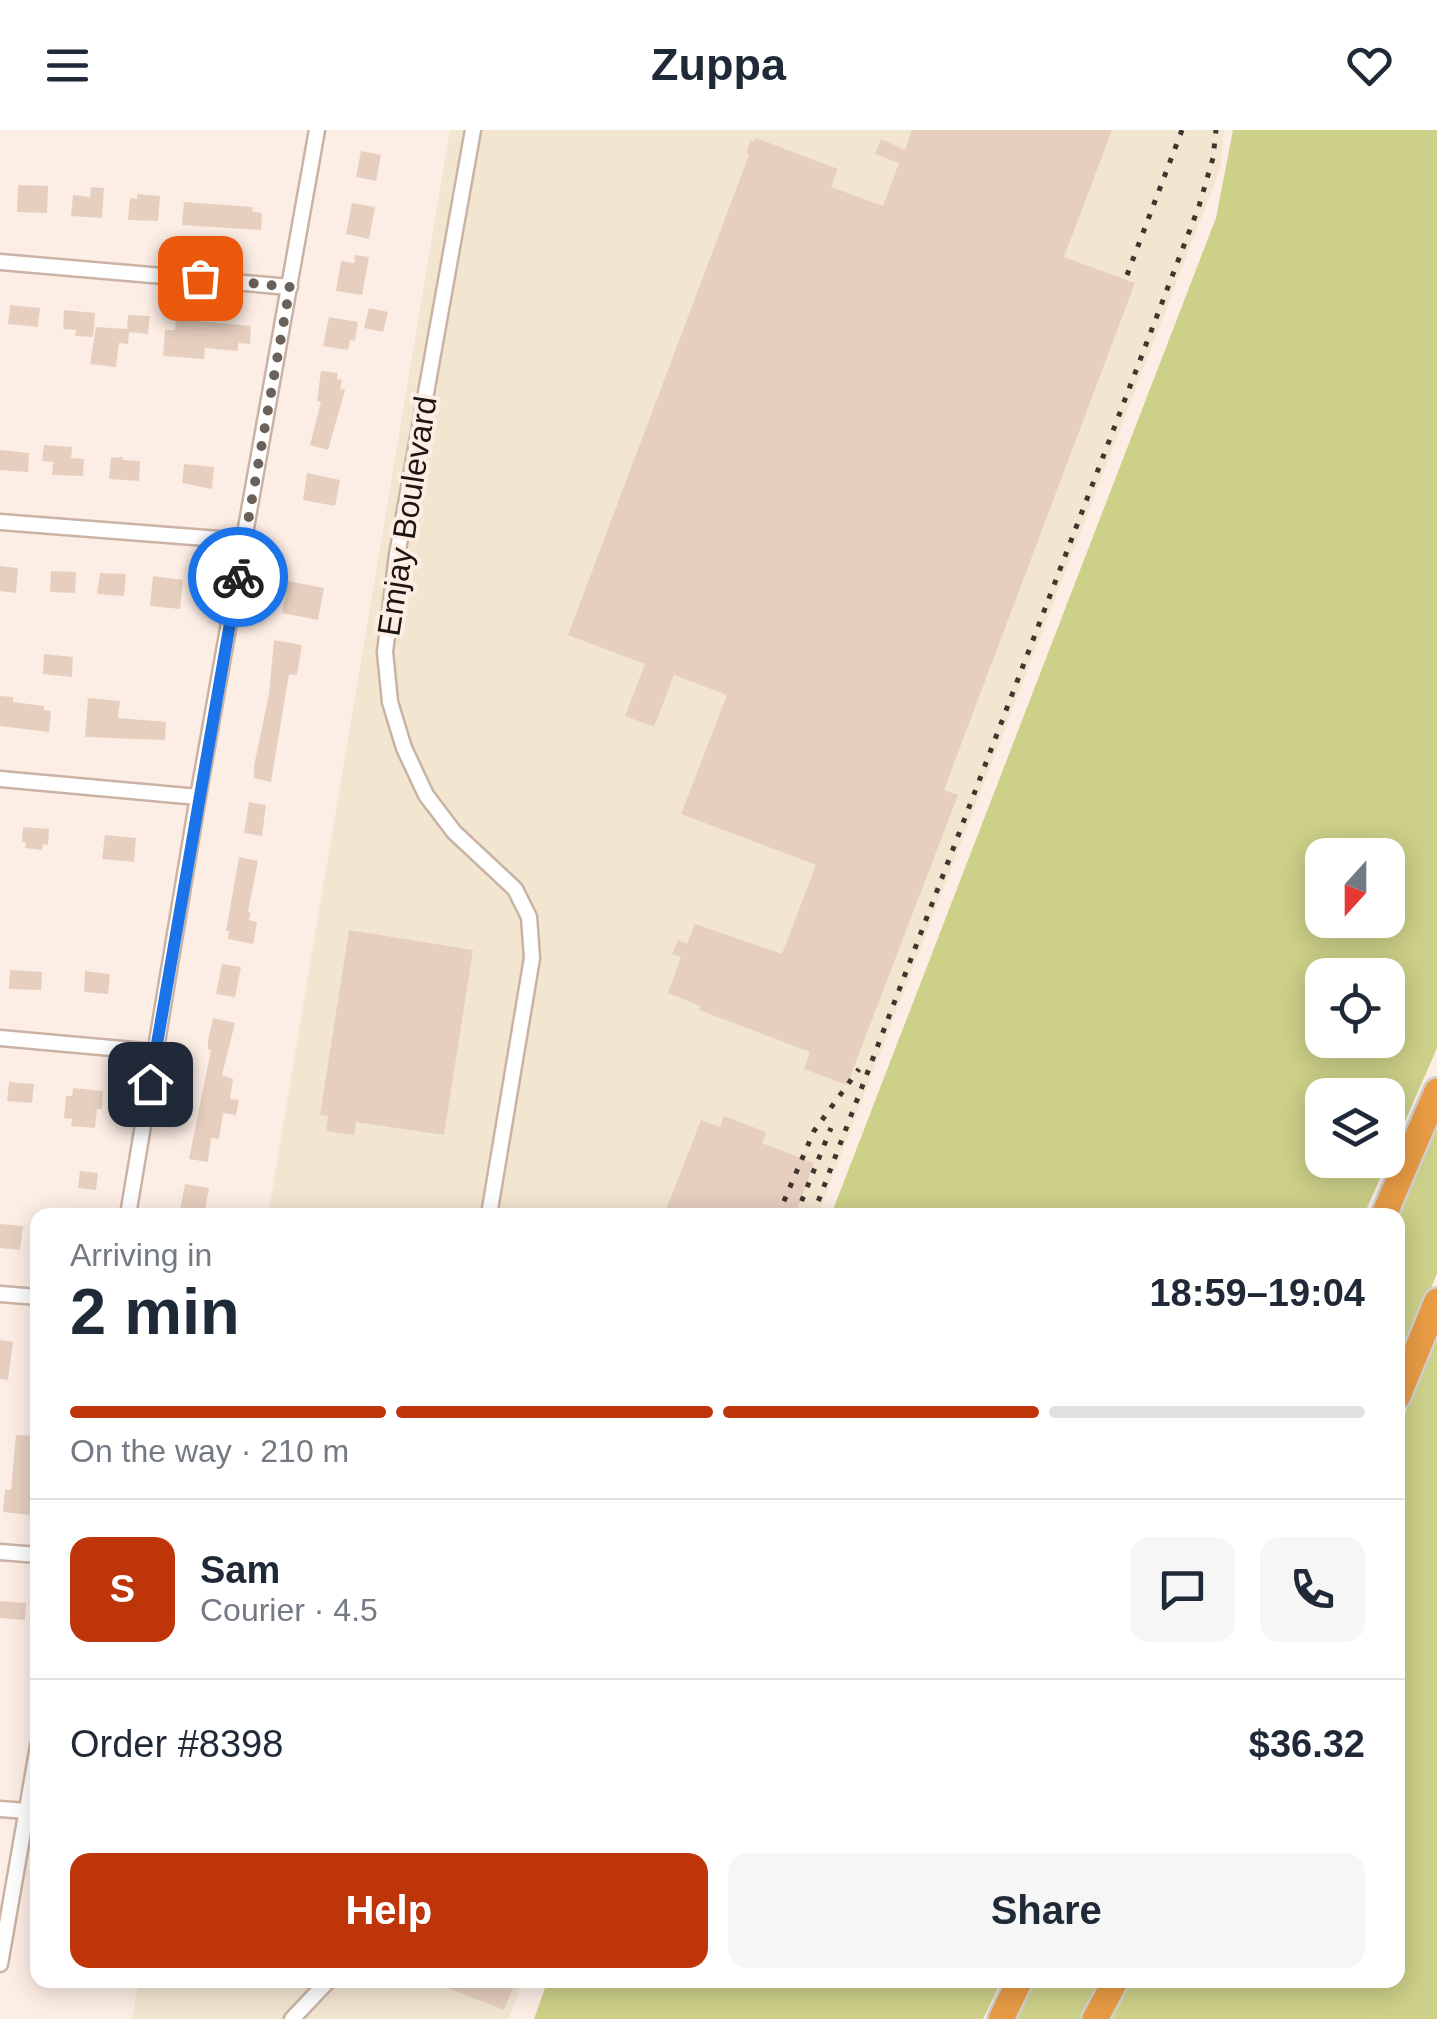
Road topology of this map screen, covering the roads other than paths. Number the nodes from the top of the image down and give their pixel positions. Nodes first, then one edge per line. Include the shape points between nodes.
1 (317, 130) edge
2 (473, 130) edge
3 (0, 262) edge
4 (290, 287) junction
5 (0, 522) edge
6 (245, 541) junction
7 (0, 778) edge
8 (198, 797) junction
9 (0, 1038) edge
10 (156, 1052) junction
11 (1437, 1090) edge
12 (129, 1208) edge
13 (490, 1208) edge
14 (1387, 1208) edge
15 (0, 1294) edge
16 (30, 1296) edge
17 (1437, 1301) edge
18 (1405, 1379) edge
19 (0, 1552) edge
20 (30, 1554) edge
21 (30, 1793) edge
22 (0, 1808) edge
23 (27, 1811) junction
24 (0, 1964) edge
25 (321, 1988) edge
26 (1016, 1988) edge
27 (1112, 1988) edge
28 (292, 2019) edge
29 (1001, 2019) edge
30 (1095, 2019) edge

1 - 4 street
2 - 13 street, Emjay Boulevard via 385,652 390,702 426,795 514,889 529,917 532,958
3 - 4 street
4 - 6 street
5 - 6 street
6 - 8 street
7 - 8 street
8 - 10 street
9 - 10 street
10 - 12 street
11 - 14 highway
15 - 16 street
17 - 18 highway
19 - 20 street
21 - 23 street
22 - 23 street
23 - 24 street
25 - 28 street
26 - 29 highway
27 - 30 highway

